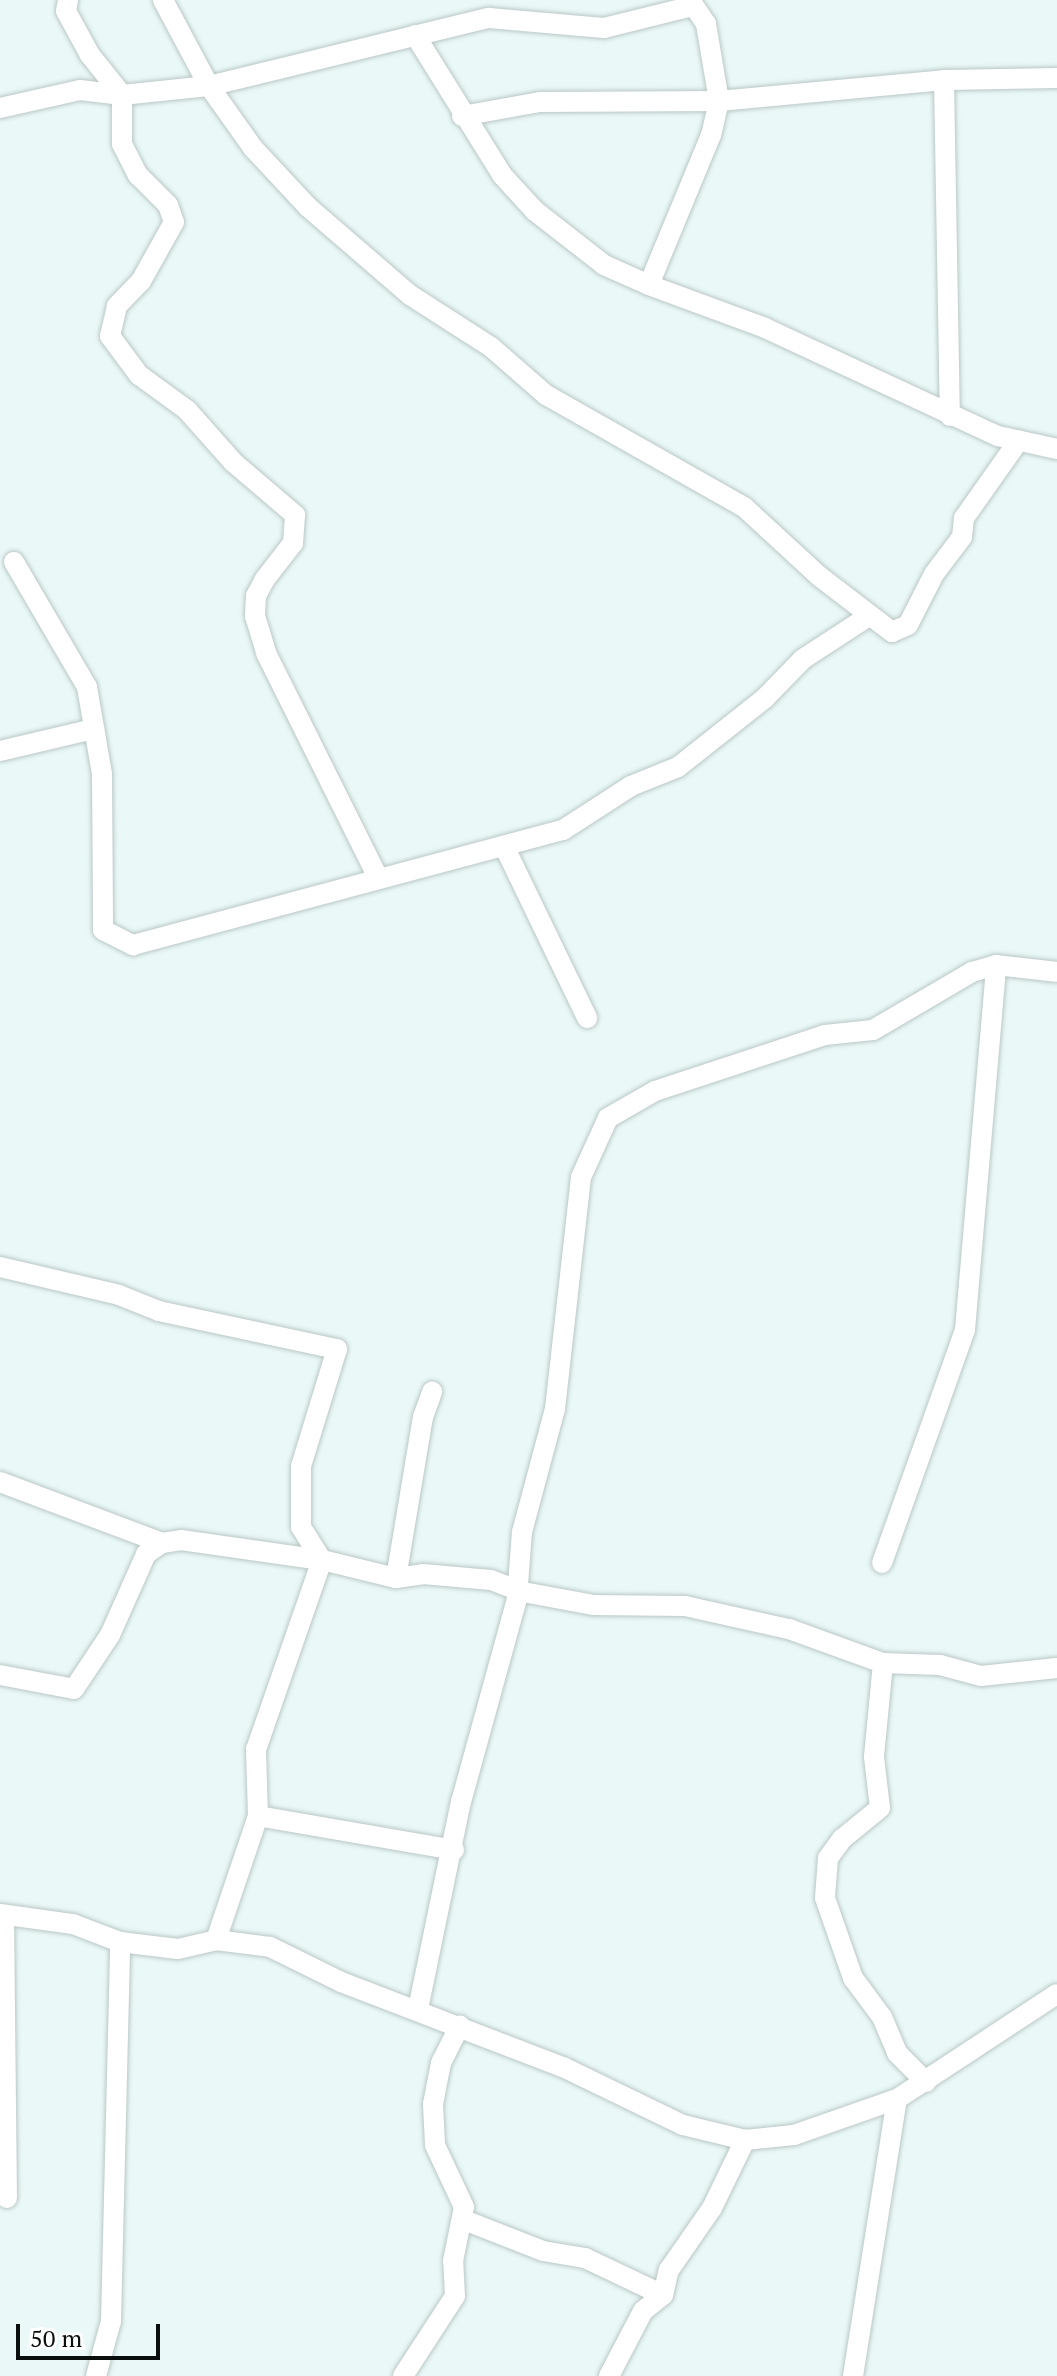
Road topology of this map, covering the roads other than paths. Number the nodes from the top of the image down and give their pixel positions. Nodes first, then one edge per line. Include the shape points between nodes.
1 (68, 0) edge
2 (163, 0) edge
3 (692, 3) edge
4 (415, 35) junction
5 (1057, 78) edge
6 (944, 80) junction
7 (209, 86) junction
8 (122, 95) junction
9 (719, 101) junction
10 (0, 108) edge
11 (462, 116) junction
12 (649, 285) junction
13 (950, 416) junction
14 (1019, 440) junction
15 (1057, 449) edge
16 (14, 562) dead end
17 (869, 616) junction
18 (94, 729) junction
19 (0, 751) edge
20 (505, 848) junction
21 (378, 878) junction
22 (996, 965) junction
23 (1057, 972) edge
24 (587, 1018) dead end
25 (0, 1267) edge
26 (432, 1392) dead end
27 (0, 1482) edge
28 (162, 1543) junction
29 (322, 1560) junction
30 (882, 1563) dead end
31 (396, 1578) junction
32 (516, 1588) junction
33 (883, 1663) junction
34 (1057, 1668) edge
35 (0, 1675) edge
36 (258, 1816) junction
37 (454, 1850) junction
38 (2, 1914) edge
39 (216, 1940) junction
40 (120, 1942) junction
41 (1057, 1994) edge
42 (418, 2009) junction
43 (460, 2025) junction
44 (926, 2082) junction
45 (897, 2099) junction
46 (745, 2140) junction
47 (7, 2198) dead end
48 (464, 2220) junction
49 (663, 2295) junction
50 (96, 2376) edge
51 (403, 2376) edge
52 (609, 2376) edge
53 (853, 2376) edge

1 - 8 street via 66,11 90,55
2 - 7 street
3 - 4 street via 604,28 489,18
3 - 9 street via 706,24
4 - 7 street
4 - 11 street
5 - 6 street
6 - 9 street
6 - 13 street
7 - 8 street
7 - 17 street via 253,148 308,207 410,295 491,347 546,395 744,507
8 - 10 street via 80,90
8 - 21 street via 122,144 138,175 168,205 174,222 141,281 117,306 110,336 139,375 187,410 233,462 295,515 293,543 256,596 255,616 266,653
9 - 11 street via 540,102
9 - 12 street via 711,135
11 - 12 street via 502,175 535,211 604,265
12 - 13 street via 765,328
13 - 14 street
14 - 15 street
14 - 17 street via 964,518 962,537 934,574 908,625 892,632
16 - 18 street via 87,687
17 - 20 street via 803,659 765,698 678,767 631,786 563,830
18 - 19 street
18 - 21 street via 102,774 103,930 133,945
20 - 21 street
20 - 24 street
22 - 23 street
22 - 30 street via 965,1330
22 - 32 street via 972,972 873,1030 825,1035 655,1091 608,1118 581,1177 555,1409 522,1532
25 - 29 street via 119,1295 159,1311 337,1349 301,1466 301,1527
26 - 31 street via 423,1417
27 - 28 street
28 - 29 street via 181,1540
28 - 35 street via 146,1554 110,1635 74,1689
29 - 31 street
29 - 36 street via 256,1749
31 - 32 street via 475,1578
32 - 33 street via 593,1605 685,1606 727,1614 789,1629
32 - 37 street
33 - 34 street via 940,1665 1000,1676
33 - 44 street via 874,1757 880,1808 828,1858 825,1898 853,1978 882,2017 897,2053
36 - 37 street
36 - 39 street
37 - 42 street
38 - 40 street via 73,1924
38 - 47 street
39 - 40 street via 178,1949
39 - 42 street via 270,1947 341,1982
40 - 50 street via 111,2321
41 - 44 street
42 - 43 street
43 - 46 street via 683,2125
43 - 48 street via 441,2063 433,2104 435,2145 462,2200
44 - 45 street
45 - 46 street via 794,2135
45 - 53 street
46 - 49 street via 712,2208 669,2270
48 - 49 street via 543,2251 585,2258
48 - 51 street via 453,2261 455,2296
49 - 52 street via 643,2311

